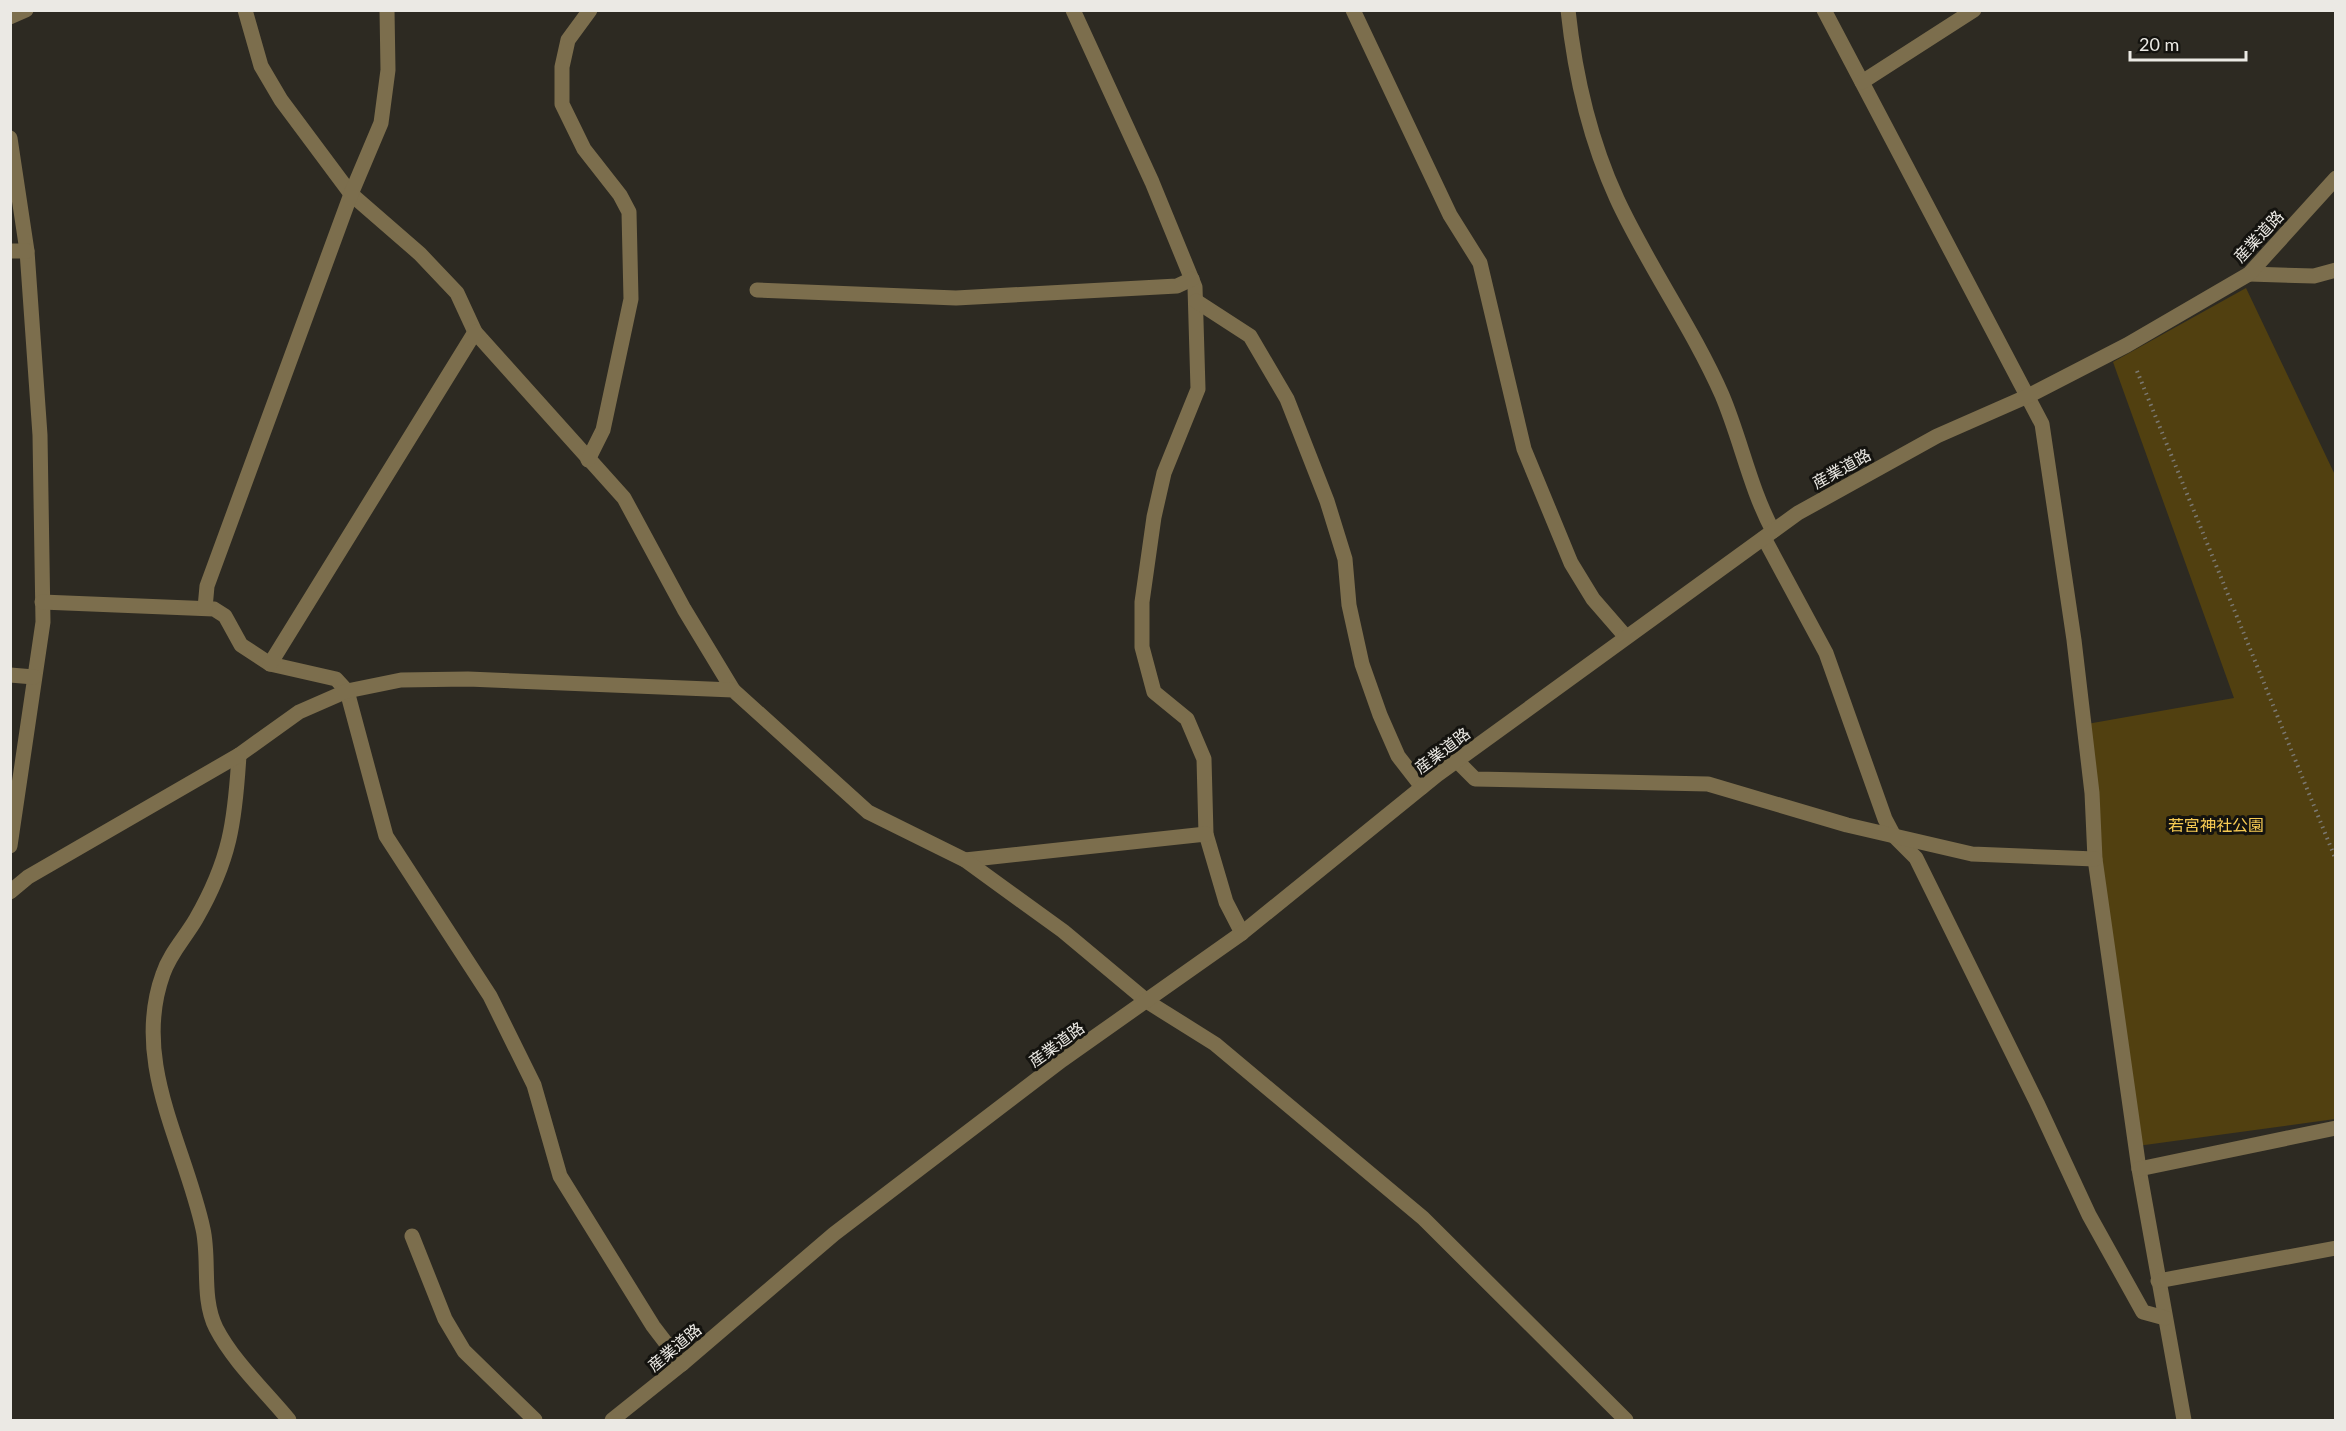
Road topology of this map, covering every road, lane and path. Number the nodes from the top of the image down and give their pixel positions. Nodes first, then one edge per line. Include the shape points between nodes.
1 (26, 10) edge
2 (245, 10) edge
3 (387, 10) edge
4 (590, 10) edge
5 (1073, 10) edge
6 (1353, 10) edge
7 (1568, 10) edge
8 (1824, 10) edge
9 (1974, 10) edge
10 (10, 17) edge
11 (1862, 82) junction
12 (10, 138) edge
13 (2336, 178) edge
14 (351, 194) junction
15 (10, 251) edge
16 (27, 251) junction
17 (2336, 270) edge
18 (2249, 274) junction
19 (1191, 279) junction
20 (757, 290) dead end
21 (1196, 301) junction
22 (475, 332) junction
23 (2127, 345) junction
24 (2028, 396) junction
25 (588, 460) junction
26 (1768, 534) junction
27 (42, 602) junction
28 (205, 608) junction
29 (1626, 637) junction
30 (270, 664) junction
31 (10, 675) edge
32 (34, 677) junction
33 (733, 690) junction
34 (347, 691) junction
35 (239, 755) junction
36 (1457, 761) junction
37 (1422, 787) junction
38 (1206, 834) junction
39 (1894, 836) junction
40 (10, 846) edge
41 (2095, 858) junction
42 (966, 860) junction
43 (2336, 860) edge
44 (10, 892) edge
45 (1242, 933) junction
46 (1148, 1002) junction
47 (2336, 1128) edge
48 (2139, 1169) junction
49 (412, 1236) dead end
50 (2336, 1248) edge
51 (2158, 1281) junction
52 (2165, 1318) junction
53 (682, 1364) junction
54 (289, 1420) edge
55 (535, 1420) edge
56 (612, 1420) edge
57 (1626, 1420) edge
58 (2184, 1420) edge

1 - 10 street
2 - 14 street via 261,66 281,100
3 - 14 street via 388,70 381,123
4 - 25 street via 568,40 562,67 562,104 584,149 629,212 631,299 603,430
5 - 19 street via 1152,182
6 - 29 street via 1450,215 1480,263 1524,449 1562,542 1593,599
7 - 26 street via 1575,70 1592,138 1617,200 1722,396
8 - 11 street
9 - 11 street
11 - 24 street
12 - 16 street
13 - 18 street, 産業道路
14 - 22 street via 420,254 457,293
14 - 28 street via 207,586
15 - 16 street
16 - 27 street via 40,435
17 - 18 street via 2314,276
18 - 23 street, 産業道路
19 - 20 street via 1177,286 956,298
19 - 21 street
21 - 37 street via 1250,336 1287,399 1345,559 1349,605 1365,674 1398,756
21 - 38 street via 1198,389 1164,473 1154,517 1142,602 1142,647 1154,692 1187,719 1204,759
22 - 25 street
22 - 30 street
23 - 24 street, 産業道路
23 - 43 path
24 - 26 street, 産業道路 via 1937,436 1798,513
24 - 41 street via 2042,424 2074,640 2092,793
25 - 33 street via 624,498
26 - 29 street, 産業道路
26 - 39 street via 1826,653 1874,791
27 - 28 street
27 - 32 street via 43,622
28 - 30 street via 225,616 241,645
29 - 36 street, 産業道路
30 - 34 street via 336,679
31 - 32 street
32 - 40 street
33 - 34 street via 468,679 401,680
33 - 42 street via 868,812
34 - 35 street via 298,712
34 - 53 street via 386,836 490,996 534,1085 560,1176 653,1326
35 - 44 street via 28,877
35 - 54 street via 236,814 220,873 163,974 154,1020 154,1064 204,1230 208,1296 215,1326
36 - 37 street, 産業道路
36 - 39 street via 1475,779 1491,781 1708,784
37 - 45 street, 産業道路
38 - 42 street
38 - 45 street via 1226,902
39 - 41 street via 1972,854
39 - 52 street via 1916,858 2123,1280 2143,1312
41 - 48 street
42 - 46 street
45 - 46 street, 産業道路
46 - 53 street, 産業道路 via 1062,1060 834,1234
46 - 57 street via 1215,1044 1423,1218
47 - 48 street
48 - 51 street
49 - 55 street via 444,1319 464,1351
50 - 51 street
51 - 52 street
52 - 58 street
53 - 56 street, 産業道路

